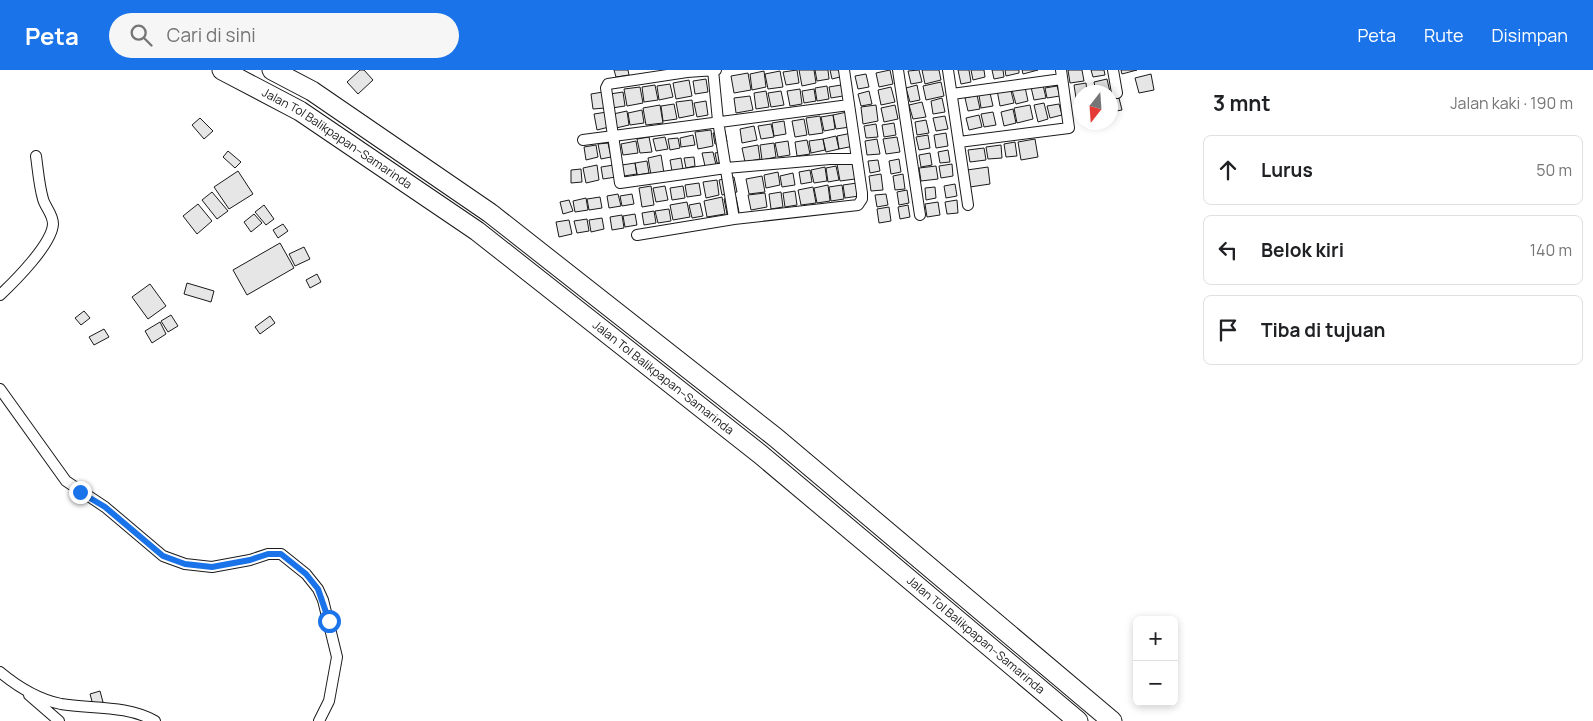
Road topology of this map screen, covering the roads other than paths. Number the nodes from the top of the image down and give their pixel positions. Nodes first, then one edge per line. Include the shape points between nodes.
1 (222, 70) edge
2 (272, 70) edge
3 (714, 70) edge
4 (844, 70) edge
5 (898, 70) edge
6 (948, 70) edge
7 (1113, 70) edge
8 (686, 71) edge
9 (636, 74) edge
10 (1062, 75) edge
11 (1116, 85) edge
12 (952, 94) junction
13 (849, 104) junction
14 (718, 121) junction
15 (614, 135) junction
16 (583, 140) dead end
17 (959, 142) junction
18 (36, 156) dead end
19 (857, 159) junction
20 (726, 168) junction
21 (968, 204) dead end
22 (920, 215) dead end
23 (734, 219) junction
24 (637, 235) dead end
25 (0, 295) edge
26 (0, 389) edge
27 (0, 672) edge
28 (22, 690) junction
29 (58, 721) edge
30 (155, 721) edge
31 (319, 721) edge
32 (1078, 721) edge
33 (1112, 721) edge

1 - 32 highway, Jalan Tol Balikpapan–Samarinda via 300,110 477,231 760,454
2 - 33 highway, Jalan Tol Balikpapan–Samarinda via 312,91 490,213 775,437
3 - 8 street
3 - 14 street
4 - 13 street
5 - 22 street
6 - 12 street
7 - 11 street
8 - 9 street
9 - 15 street via 608,84 606,88
10 - 12 street
10 - 17 street via 1069,128
12 - 17 street
13 - 14 street
13 - 19 street
14 - 15 street
14 - 20 street
15 - 16 street
15 - 20 street via 620,183
17 - 21 street
18 - 25 street via 44,202 53,225 32,261
19 - 20 street
19 - 23 street via 862,198 858,204
20 - 23 street
23 - 24 street
26 - 31 street via 66,481 105,507 163,556 185,564 212,567 281,554 306,574 323,600 337,657 329,701
27 - 28 street
28 - 29 street
28 - 30 street via 59,704 125,711

